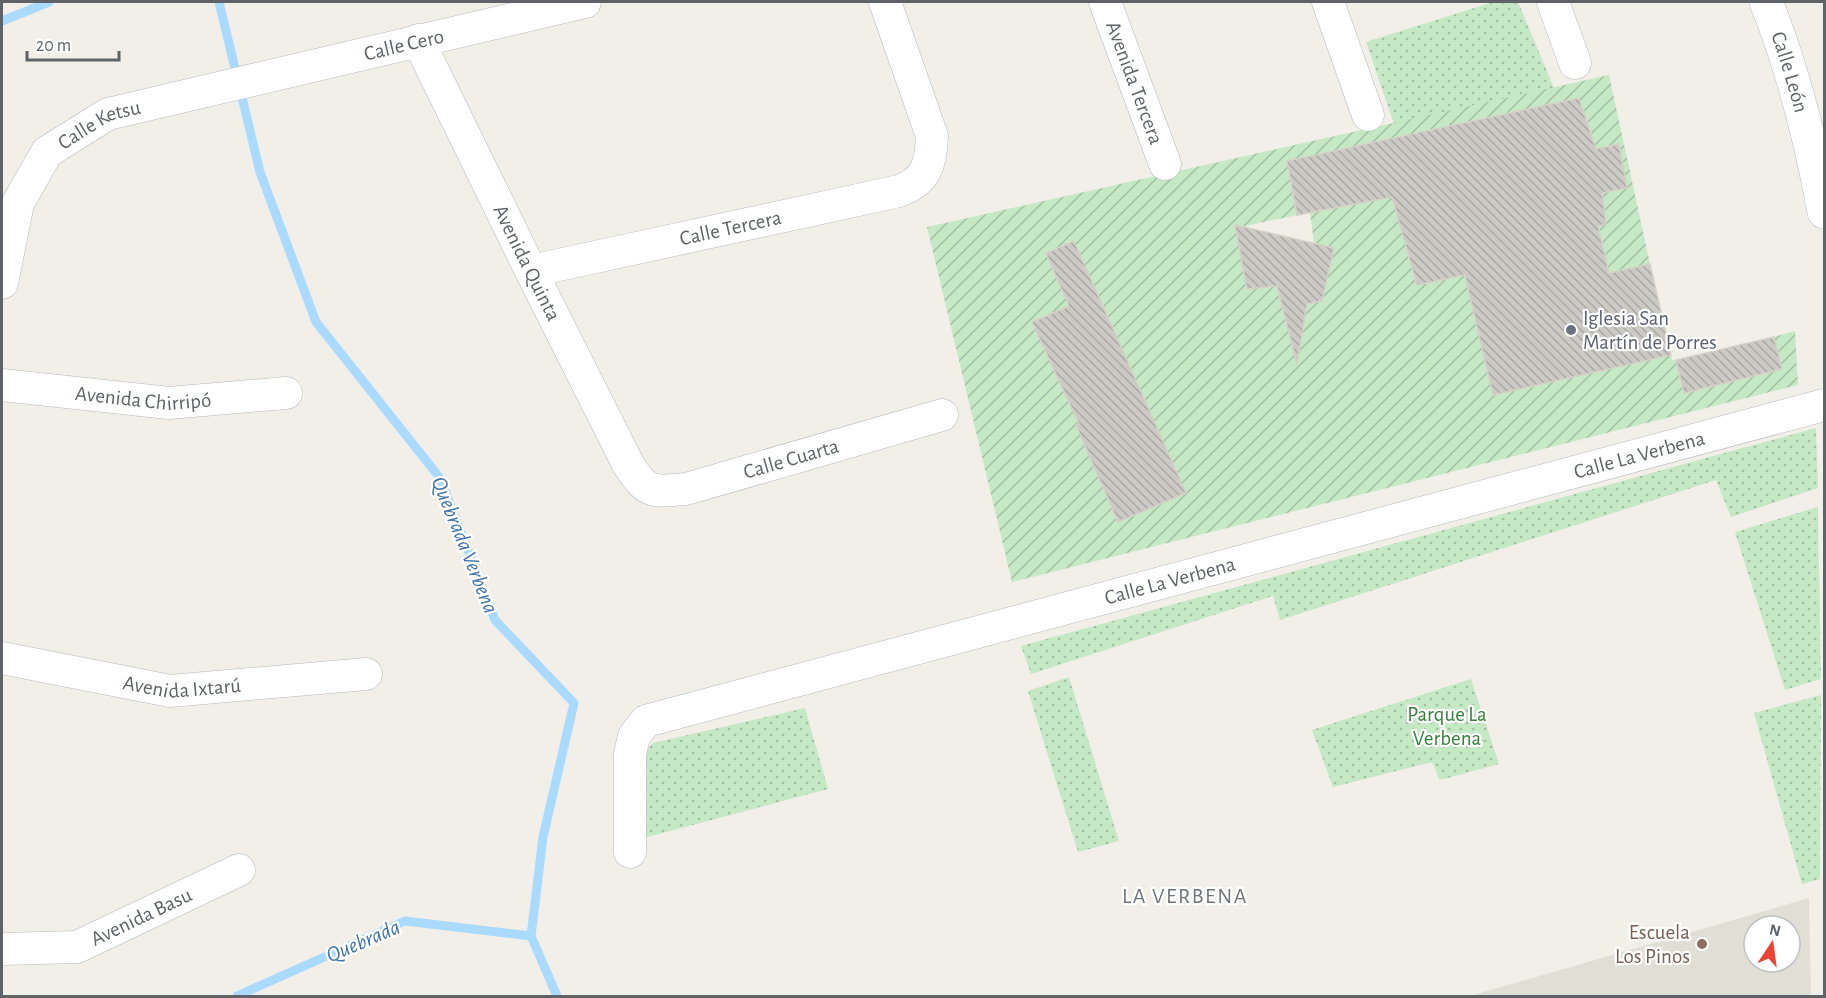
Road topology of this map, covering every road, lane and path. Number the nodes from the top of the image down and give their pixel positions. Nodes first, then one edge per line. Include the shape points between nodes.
1 (585, 2) edge
2 (885, 2) edge
3 (1105, 2) edge
4 (1328, 2) edge
5 (1553, 2) edge
6 (1766, 2) edge
7 (418, 40) junction
8 (1575, 63) dead end
9 (222, 88) joint
10 (1368, 115) dead end
11 (1165, 164) dead end
12 (1824, 212) edge
13 (531, 271) junction
14 (2, 284) edge
15 (2, 385) edge
16 (286, 393) dead end
17 (1824, 405) edge
18 (942, 416) dead end
19 (640, 483) joint
20 (2, 658) edge
21 (366, 674) dead end
22 (630, 852) dead end
23 (239, 870) dead end
24 (2, 949) edge

1 - 7 street, Calle Cero
2 - 13 street, Calle Tercera via 932,136 925,174 912,187
3 - 11 street, Avenida Tercera
4 - 10 street
5 - 8 street
6 - 12 main road, Calle León via 1811,148
7 - 9 street, Calle Cero
7 - 13 street, Avenida Quinta
9 - 14 street, Calle Ketsu via 108,114 47,152 18,203
13 - 19 street, Avenida Quinta
15 - 16 street, Avenida Chirripó via 169,403
17 - 22 street, Calle La Verbena via 646,721 633,736 630,754
18 - 19 street, Calle Cuarta via 686,489 657,492
20 - 21 street, Avenida Ixtarú via 170,692
23 - 24 street, Avenida Basu via 77,947

